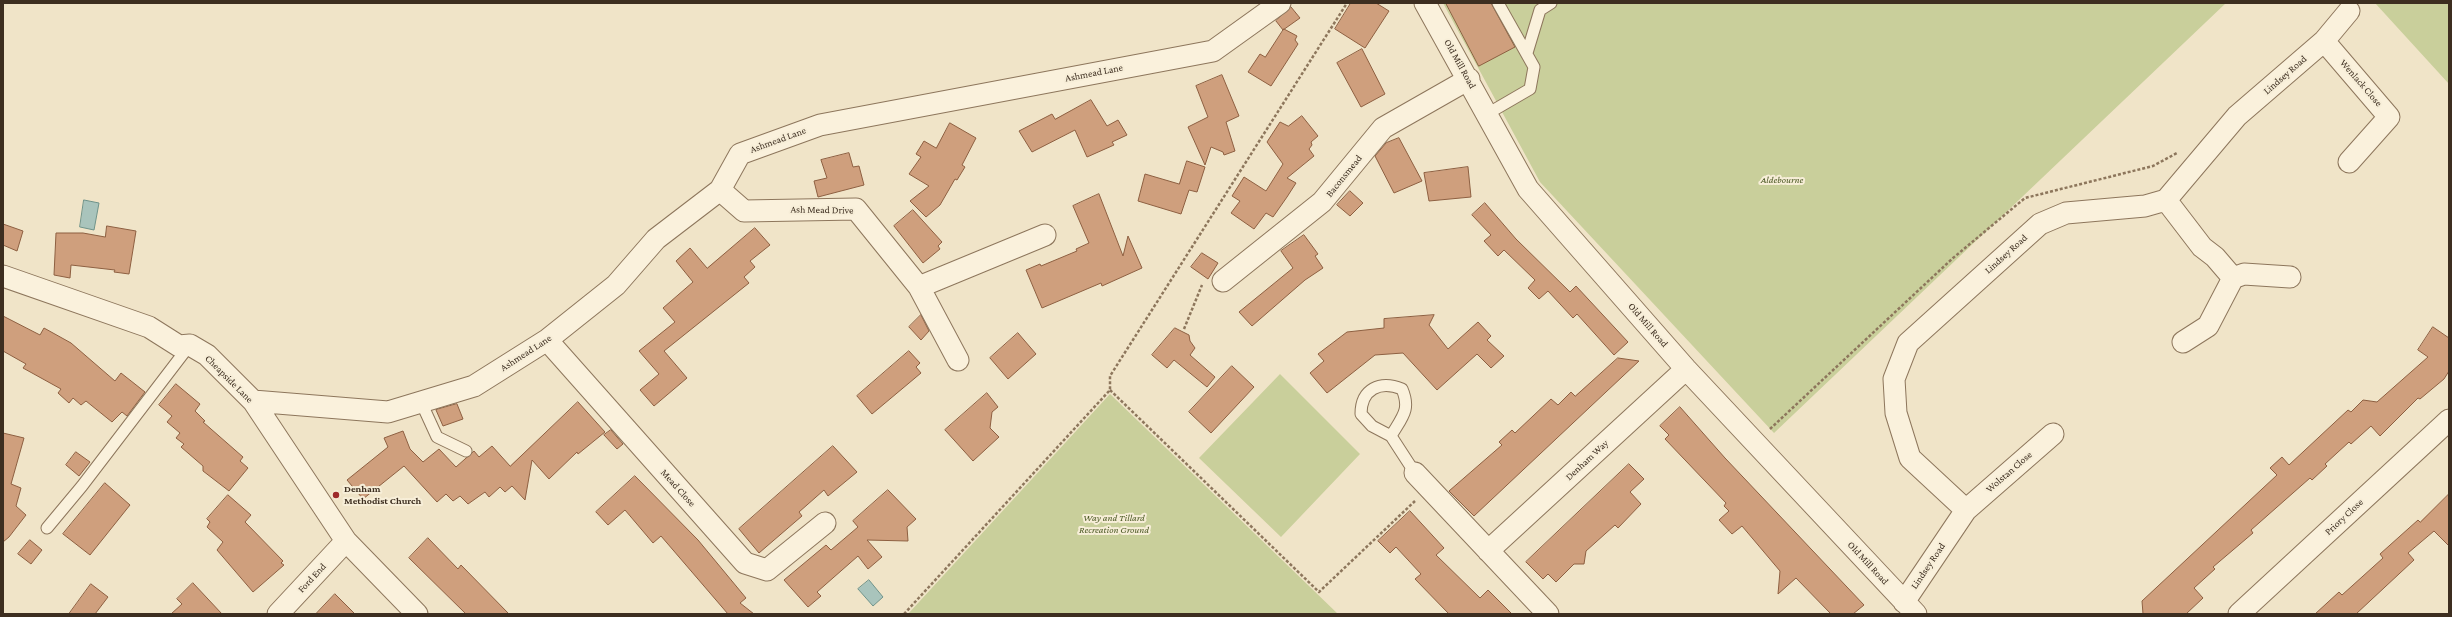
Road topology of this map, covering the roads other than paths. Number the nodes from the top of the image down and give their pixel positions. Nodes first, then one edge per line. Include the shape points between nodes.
1 (1280, 3) edge
2 (1425, 3) edge
3 (1498, 3) edge
4 (1551, 3) edge
5 (2349, 10) dead end
6 (2324, 41) junction
7 (1527, 54) junction
8 (1468, 79) junction
9 (1487, 114) junction
10 (2349, 162) dead end
11 (720, 190) junction
12 (2166, 200) junction
13 (1045, 235) dead end
14 (3, 276) edge
15 (2290, 277) dead end
16 (2233, 278) junction
17 (1223, 281) dead end
18 (919, 287) junction
19 (547, 340) junction
20 (2183, 342) dead end
21 (190, 345) junction
22 (958, 360) dead end
23 (1686, 369) junction
24 (253, 401) junction
25 (421, 402) junction
26 (2449, 420) edge
27 (2053, 434) dead end
28 (1392, 436) junction
29 (466, 451) dead end
30 (1422, 480) joint
31 (1966, 510) junction
32 (825, 524) dead end
33 (46, 528) dead end
34 (346, 542) junction
35 (1488, 551) junction
36 (1910, 608) edge
37 (278, 614) edge
38 (417, 614) edge
39 (1548, 614) edge
40 (2239, 614) edge

1 - 11 street, Ashmead Lane via 1213,51 820,125 740,154
2 - 8 street, Old Mill Road
3 - 7 lane
4 - 7 lane via 1540,10
5 - 6 street, Lindsey Road
6 - 10 street, Wenlack Close via 2389,117
6 - 12 street, Lindsey Road via 2237,116
7 - 9 lane via 1534,68 1530,89
8 - 9 street, Old Mill Road
8 - 17 street, Baconsmead via 1383,128 1322,202
9 - 23 street, Old Mill Road via 1528,189
11 - 18 street, Ash Mead Drive via 744,211 856,209
11 - 19 street, Ashmead Lane via 656,239 616,285
12 - 16 street via 2202,248 2215,257
12 - 31 street, Lindsey Road via 2145,206 2066,213 2040,224 1908,343 1894,379 1896,413 1910,458
13 - 18 street
14 - 21 street, Cheapside Lane via 150,327 179,346
15 - 16 street via 2244,274
16 - 20 street via 2208,326
18 - 22 street, Ash Mead Drive
19 - 25 street, Ashmead Lane via 474,386
19 - 32 street, Mead Close via 745,563 767,570
21 - 24 street, Cheapside Lane via 207,355
21 - 33 lane via 82,486
23 - 35 street, Denham Way
23 - 36 street, Old Mill Road
24 - 25 street, Ashmead Lane via 388,412
24 - 34 street, Cheapside Lane
25 - 29 lane via 436,437
26 - 40 street, Priory Close
27 - 31 street, Wolstan Close
28 - 28 lane via 1405,412 1407,402 1402,389 1389,384 1378,385 1361,403 1360,414 1372,426
28 - 30 lane
30 - 35 street
31 - 36 street, Lindsey Road
34 - 37 street, Ford End
34 - 38 street, Cheapside Lane
35 - 39 street

